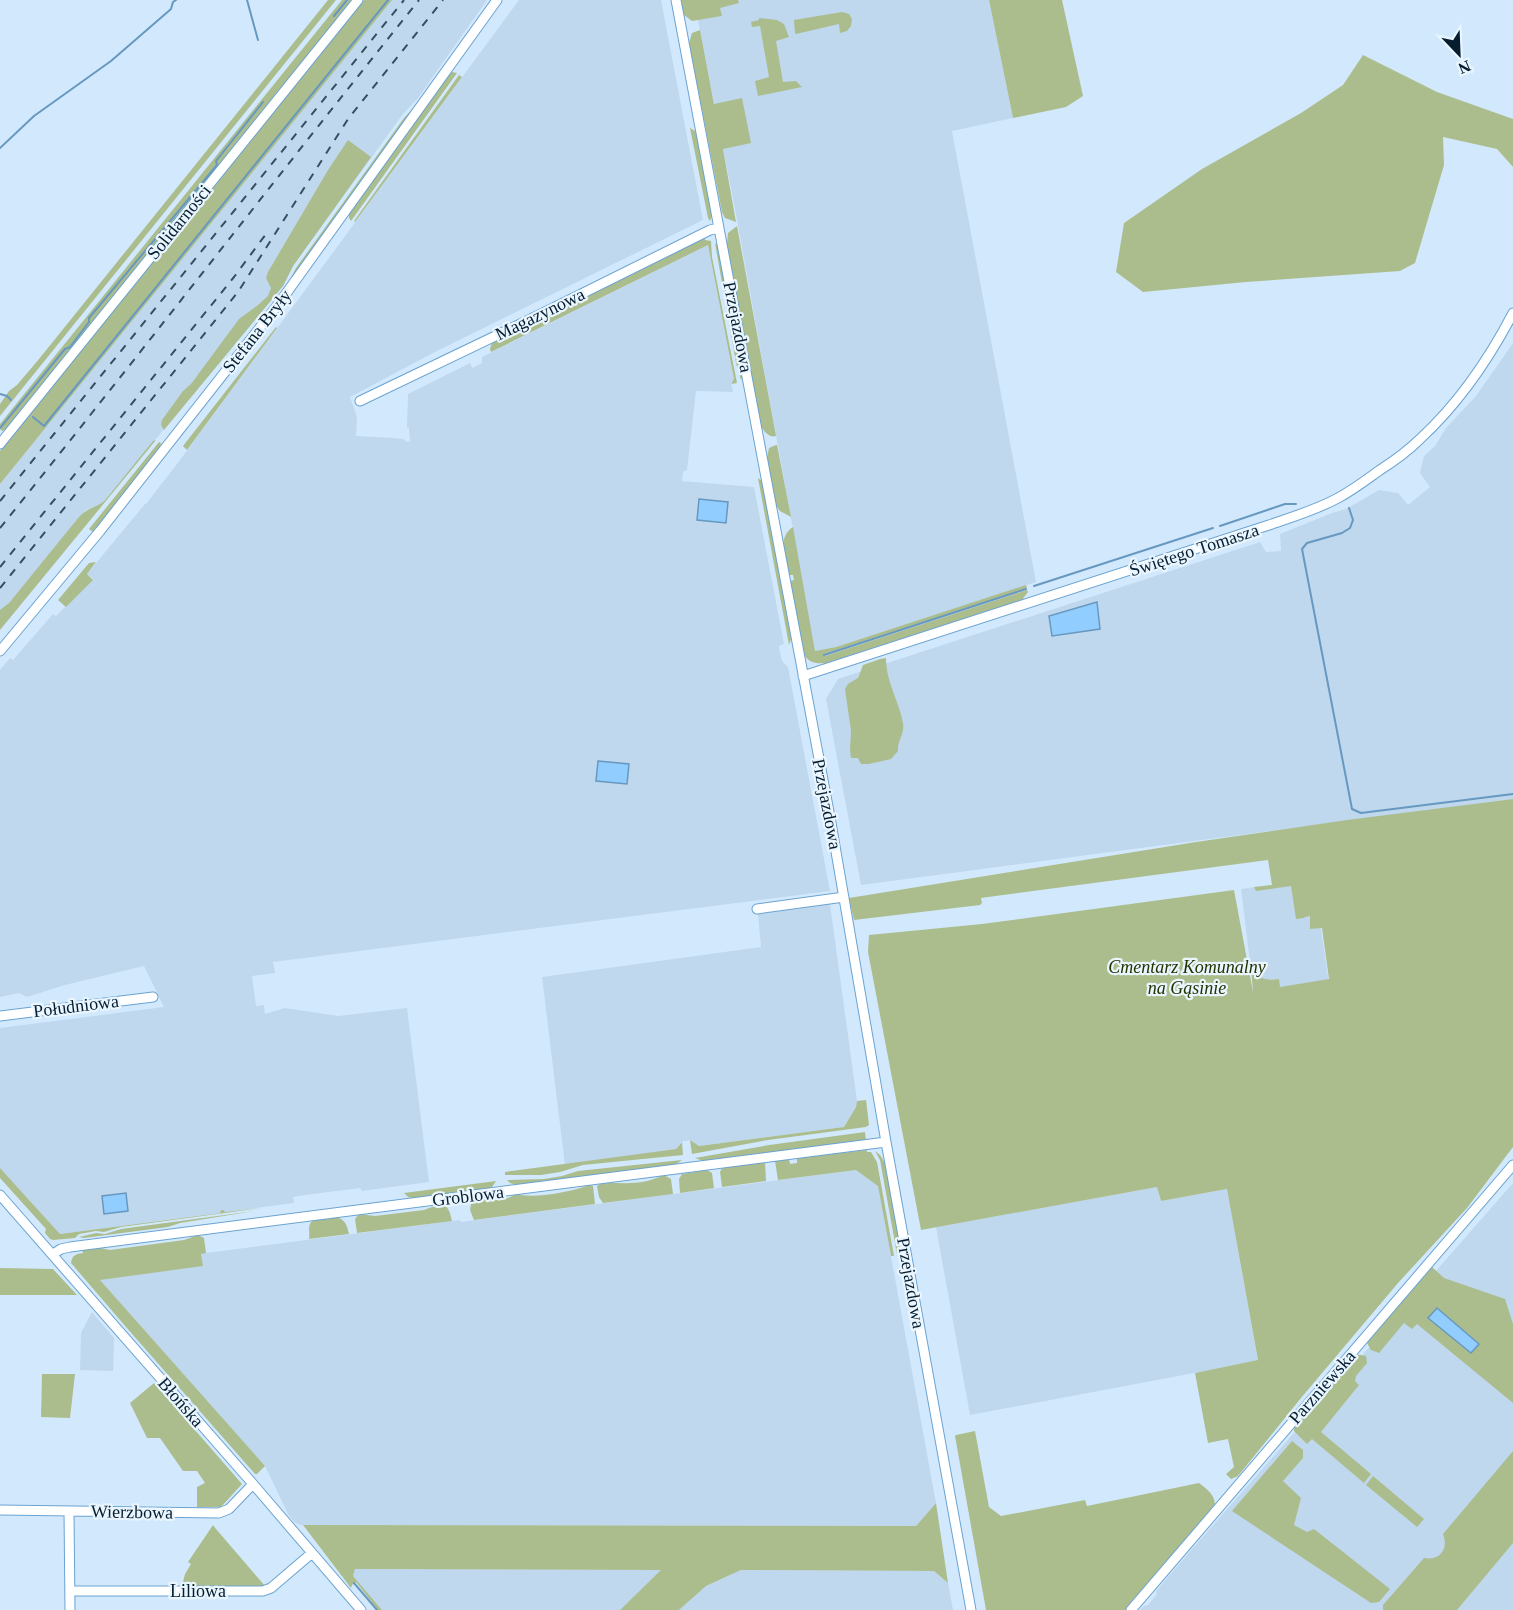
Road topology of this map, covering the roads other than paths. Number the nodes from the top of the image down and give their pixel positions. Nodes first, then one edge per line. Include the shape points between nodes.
1 (357, 0) edge
2 (497, 0) edge
3 (676, 0) edge
4 (720, 228) junction
5 (1513, 313) edge
6 (360, 401) dead end
7 (0, 444) edge
8 (0, 651) edge
9 (803, 676) junction
10 (844, 897) junction
11 (757, 909) dead end
12 (153, 997) dead end
13 (0, 1016) edge
14 (886, 1142) junction
15 (1513, 1165) edge
16 (0, 1195) edge
17 (53, 1254) junction
18 (253, 1485) junction
19 (0, 1510) edge
20 (69, 1511) junction
21 (312, 1553) junction
22 (70, 1591) junction
23 (70, 1610) edge
24 (361, 1610) edge
25 (971, 1610) edge
26 (1131, 1610) edge

1 - 7 street, Solidarności
2 - 8 street, Stefana Bryły via 280,302
3 - 4 street, Przejazdowa
4 - 6 street, Magazynowa
4 - 9 street, Przejazdowa
5 - 9 street, Świętego Tomasza via 1486,358 1440,420 1394,461 1336,499 1269,525
9 - 10 street, Przejazdowa
10 - 11 street
10 - 14 street, Przejazdowa
12 - 13 street, Południowa
14 - 17 street, Groblowa via 70,1246
14 - 25 street, Przejazdowa
15 - 26 street, Parzniewska
16 - 17 street, Błońska
17 - 18 street, Błońska
18 - 20 street, Wierzbowa via 229,1509 219,1513
18 - 21 street, Błońska
19 - 20 street, Wierzbowa
20 - 22 street
21 - 22 street, Liliowa via 263,1591
21 - 24 street, Błońska
22 - 23 street

